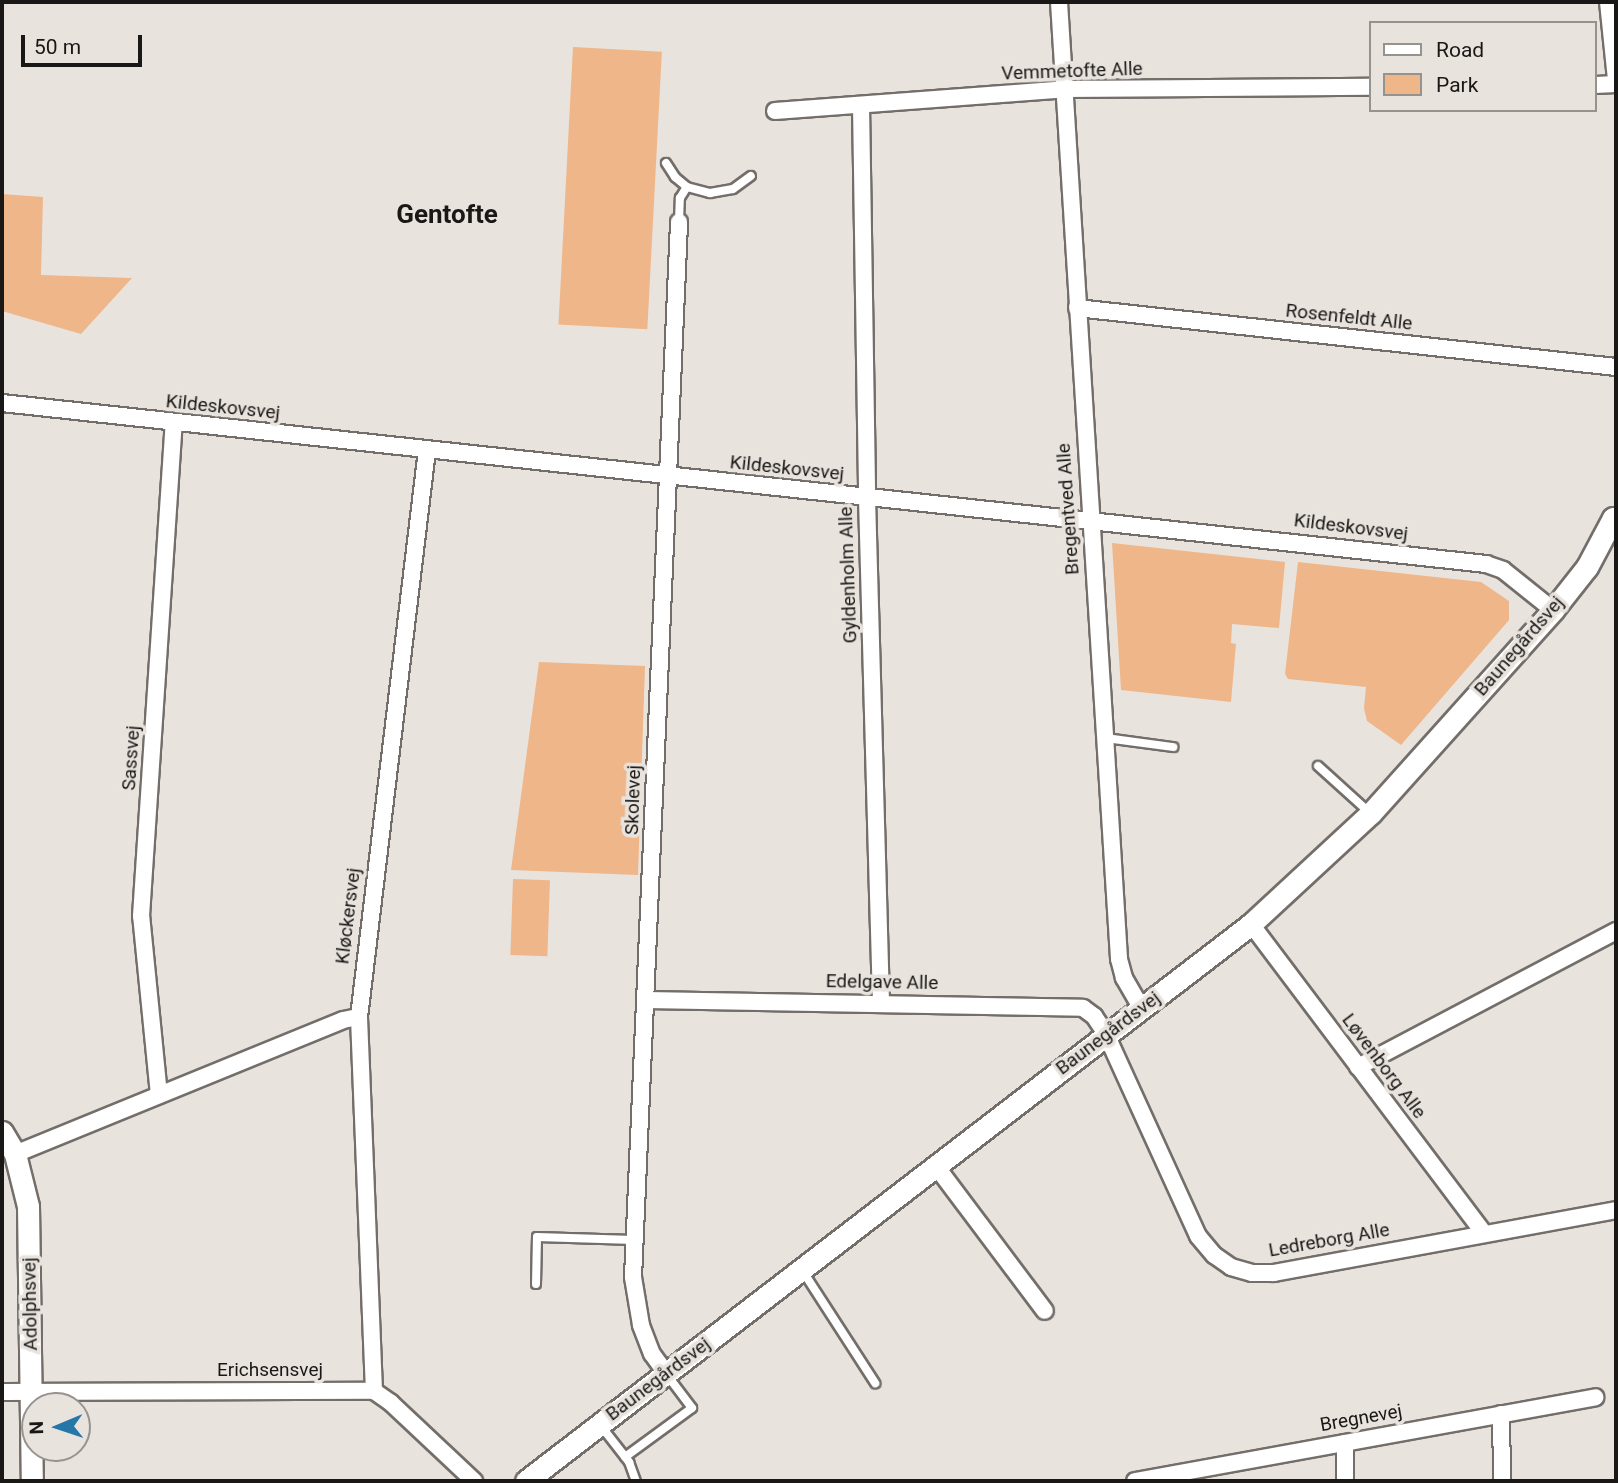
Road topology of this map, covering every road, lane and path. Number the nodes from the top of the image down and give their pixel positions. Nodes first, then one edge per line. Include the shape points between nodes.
1 (1059, 2) edge
2 (1608, 2) edge
3 (1616, 82) edge
4 (1597, 85) edge
5 (1370, 87) edge
6 (1065, 89) junction
7 (861, 105) junction
8 (775, 111) dead end
9 (666, 163) dead end
10 (751, 176) dead end
11 (687, 187) junction
12 (679, 222) joint
13 (1077, 308) junction
14 (1616, 367) edge
15 (2, 403) edge
16 (174, 423) junction
17 (427, 450) junction
18 (666, 476) junction
19 (867, 498) junction
20 (1615, 516) edge
21 (1089, 521) junction
22 (1553, 610) junction
23 (1106, 738) junction
24 (1173, 747) dead end
25 (1318, 766) dead end
26 (1371, 813) junction
27 (1251, 924) junction
28 (1616, 931) edge
29 (646, 1000) junction
30 (881, 1003) junction
31 (1141, 1007) junction
32 (359, 1017) junction
33 (1106, 1034) junction
34 (1358, 1067) junction
35 (159, 1095) junction
36 (2, 1132) edge
37 (15, 1154) junction
38 (936, 1166) junction
39 (1616, 1210) edge
40 (1484, 1234) junction
41 (634, 1240) junction
42 (802, 1270) junction
43 (536, 1284) dead end
44 (1045, 1311) dead end
45 (666, 1373) junction
46 (875, 1383) dead end
47 (374, 1391) junction
48 (2, 1392) edge
49 (21, 1392) edge
50 (32, 1392) joint
51 (1595, 1397) dead end
52 (1501, 1414) junction
53 (600, 1424) junction
54 (1345, 1443) junction
55 (625, 1457) junction
56 (32, 1462) edge
57 (1189, 1476) edge
58 (32, 1481) edge
59 (474, 1481) edge
60 (526, 1481) edge
61 (636, 1481) edge
62 (1135, 1481) edge
63 (1345, 1481) edge
64 (1502, 1481) edge

1 - 6 street, Bregentved Alle
2 - 3 street
3 - 4 street
5 - 6 street, Vemmetofte Alle
6 - 7 street, Vemmetofte Alle
6 - 13 street, Bregentved Alle
7 - 8 street, Vemmetofte Alle
7 - 19 street, Gyldenholm Alle
9 - 11 lane
10 - 11 lane via 721,193
11 - 12 lane via 680,198
12 - 18 street, Skolevej
13 - 14 street, Rosenfeldt Alle
13 - 21 street, Bregentved Alle
15 - 16 street, Kildeskovsvej
16 - 17 street, Kildeskovsvej
16 - 35 street, Sassvej via 141,916
17 - 18 street, Kildeskovsvej
17 - 32 street, Kløckersvej
18 - 19 street, Kildeskovsvej
18 - 29 street, Skolevej
19 - 21 street, Kildeskovsvej
19 - 30 street, Gyldenholm Alle
20 - 22 street, Baunegårdsvej via 1587,567
21 - 22 street, Kildeskovsvej via 1486,564 1503,570
21 - 23 street, Bregentved Alle
22 - 26 street, Baunegårdsvej
23 - 24 lane
23 - 31 street, Bregentved Alle via 1119,959
25 - 26 lane
26 - 27 street, Baunegårdsvej
27 - 31 street, Baunegårdsvej
27 - 34 street, Løvenborg Alle
28 - 34 street
29 - 30 street, Edelgave Alle
29 - 41 street, Skolevej
30 - 33 street, Edelgave Alle via 1071,1006 1094,1016
31 - 33 street, Baunegårdsvej
32 - 35 street
32 - 47 street, Kløckersvej
33 - 38 street, Baunegårdsvej
33 - 40 street, Ledreborg Alle via 1198,1236 1231,1266 1252,1273 1274,1273
34 - 40 street, Løvenborg Alle
35 - 37 street
36 - 37 street, Adolphsvej
37 - 50 street, Adolphsvej via 28,1206
38 - 42 street, Baunegårdsvej
38 - 44 street
39 - 40 street, Ledreborg Alle
41 - 43 lane via 537,1237
41 - 45 street, Skolevej via 636,1307 652,1354
42 - 45 street, Baunegårdsvej
42 - 46 lane
45 - 53 street, Baunegårdsvej
45 - 55 lane via 692,1408
47 - 50 street, Erichsensvej
47 - 59 street
48 - 49 street, Erichsensvej
51 - 52 street, Bregnevej
52 - 54 street, Bregnevej
52 - 64 street
53 - 55 lane
53 - 60 street, Baunegårdsvej
54 - 57 street, Bregnevej
54 - 63 street
55 - 61 lane
56 - 58 street, Adolphsvej
57 - 62 street, Bregnevej

